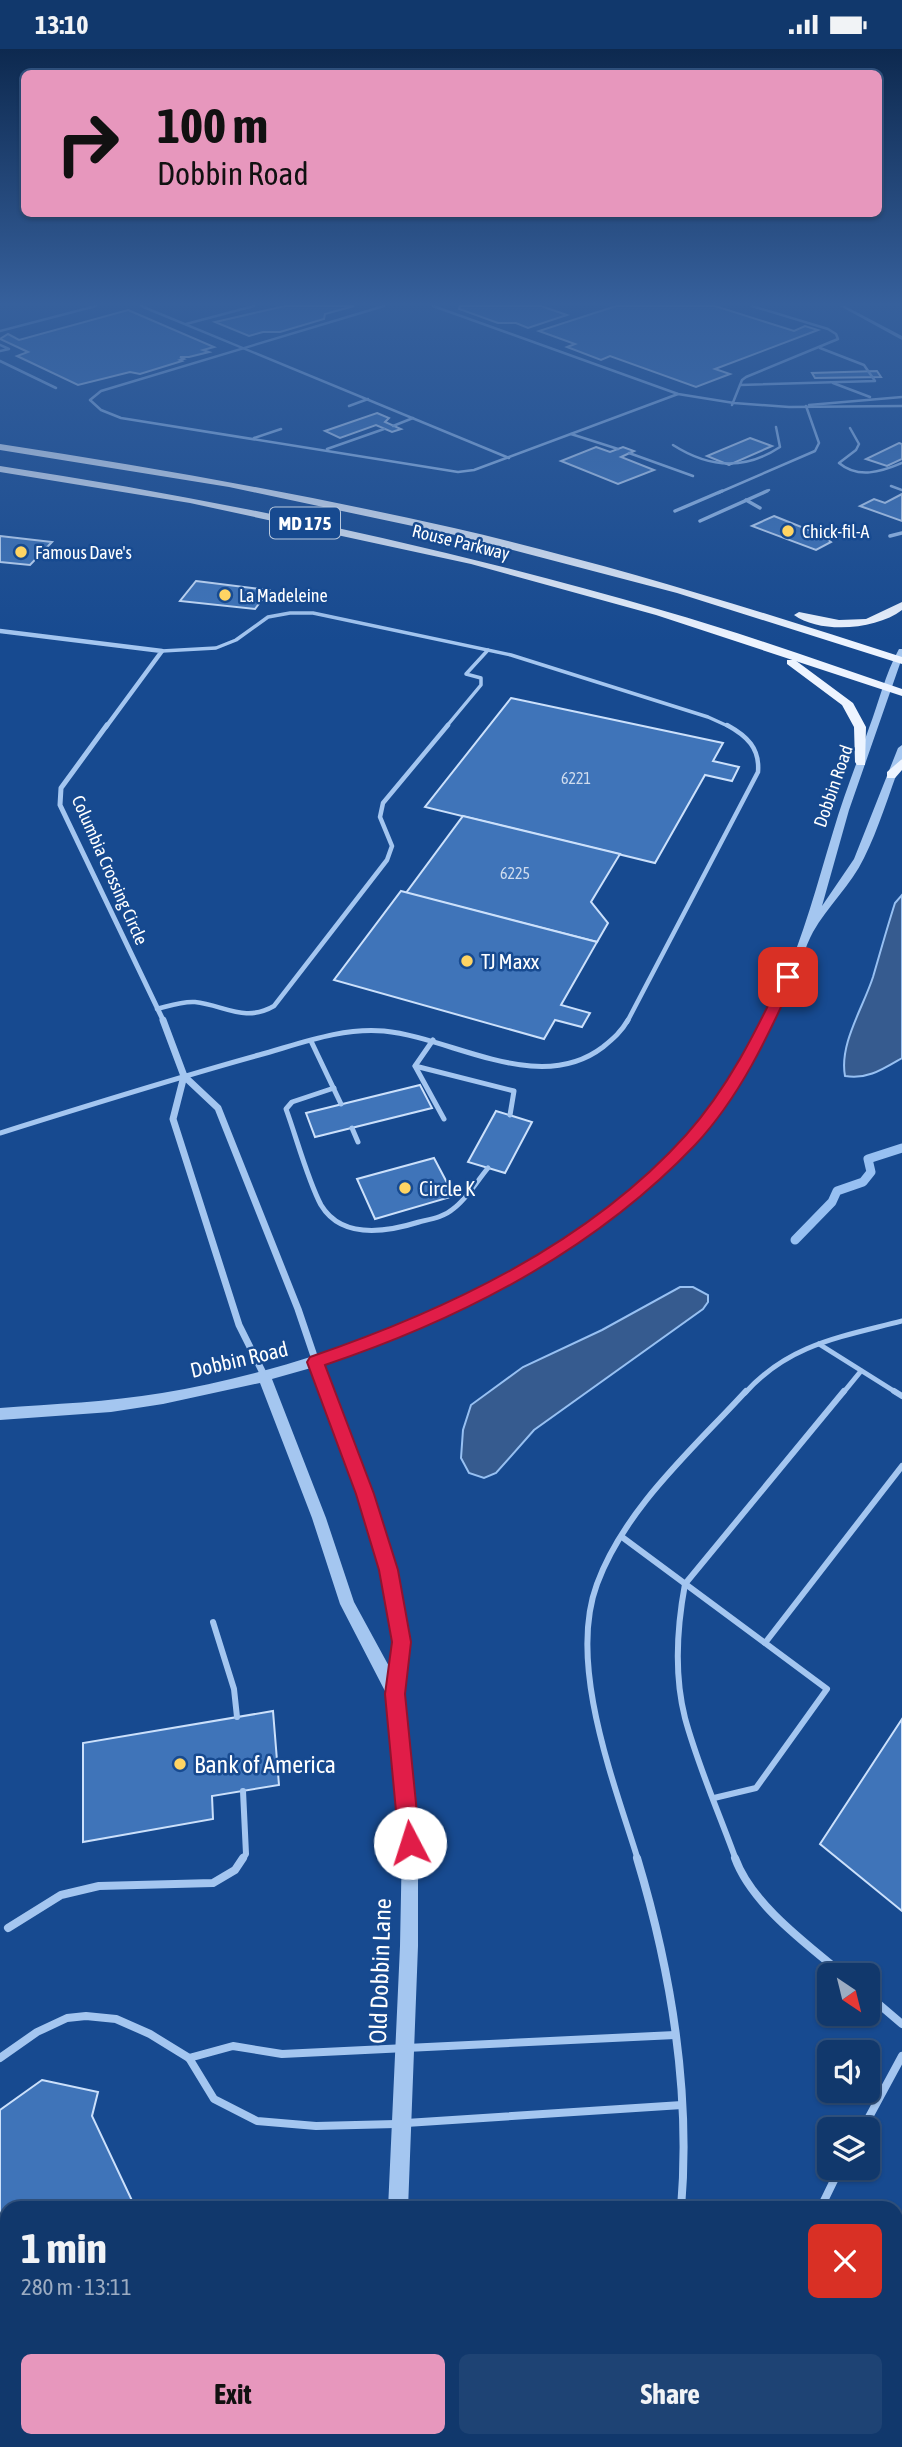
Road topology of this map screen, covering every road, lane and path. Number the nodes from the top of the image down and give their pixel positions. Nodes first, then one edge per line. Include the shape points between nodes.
1 (121, 418) edge
2 (414, 418) joint
3 (613, 418) edge
4 (810, 418) edge
5 (393, 426) dead end
6 (776, 427) dead end
7 (850, 428) dead end
8 (281, 429) dead end
9 (384, 429) dead end
10 (570, 434) junction
11 (251, 439) junction
12 (673, 445) dead end
13 (0, 447) edge
14 (618, 449) dead end
15 (324, 450) junction
16 (629, 453) dead end
17 (509, 458) junction
18 (902, 463) edge
19 (0, 469) edge
20 (693, 476) dead end
21 (891, 486) dead end
22 (769, 490) dead end
23 (902, 490) edge
24 (746, 500) junction
25 (327, 503) junction
26 (760, 508) dead end
27 (675, 511) dead end
28 (700, 521) dead end
29 (902, 533) edge
30 (890, 536) dead end
31 (902, 605) edge
32 (0, 631) edge
33 (754, 642) junction
34 (488, 650) junction
35 (162, 651) junction
36 (900, 657) edge
37 (887, 688) junction
38 (902, 693) edge
39 (902, 748) edge
40 (862, 762) junction
41 (902, 763) edge
42 (891, 775) junction
43 (807, 935) junction
44 (157, 1009) junction
45 (311, 1041) junction
46 (433, 1041) junction
47 (415, 1066) junction
48 (184, 1076) junction
49 (334, 1089) junction
50 (341, 1104) dead end
51 (510, 1115) dead end
52 (444, 1119) dead end
53 (352, 1128) dead end
54 (0, 1133) edge
55 (358, 1142) dead end
56 (488, 1168) dead end
57 (902, 1321) edge
58 (818, 1344) junction
59 (316, 1362) junction
60 (861, 1371) junction
61 (264, 1375) junction
62 (902, 1396) edge
63 (0, 1414) edge
64 (902, 1466) edge
65 (622, 1537) junction
66 (685, 1584) junction
67 (213, 1622) dead end
68 (765, 1643) junction
69 (395, 1694) junction
70 (237, 1717) dead end
71 (243, 1791) dead end
72 (714, 1798) junction
73 (8, 1928) dead end
74 (830, 1963) edge
75 (880, 2005) edge
76 (902, 2024) edge
77 (675, 2035) junction
78 (404, 2049) junction
79 (902, 2056) edge
80 (0, 2058) edge
81 (189, 2058) junction
82 (682, 2105) junction
83 (869, 2117) edge
84 (400, 2123) junction
85 (835, 2180) edge
86 (398, 2201) edge
87 (682, 2201) edge
88 (824, 2201) edge

1 - 11 lane
2 - 5 lane
2 - 17 lane
3 - 10 lane
4 - 27 lane via 819,443 815,451
6 - 12 lane via 780,447 731,467
7 - 18 lane via 859,444 841,466 878,472
8 - 11 lane
9 - 15 lane
10 - 14 lane
10 - 17 lane
11 - 15 lane
13 - 25 main road, Rouse Parkway / MD 175
15 - 17 lane via 458,473
16 - 20 lane
19 - 33 main road, Rouse Parkway / MD 175 via 203,503 367,537 580,590
21 - 23 lane
22 - 24 lane
24 - 26 lane
24 - 28 lane
25 - 31 main road via 611,564 819,621 865,623
25 - 36 main road, Rouse Parkway / MD 175 via 604,570
29 - 30 lane
32 - 35 street
33 - 37 main road, Rouse Parkway / MD 175
33 - 40 main road via 816,678 847,703 860,727
34 - 35 lane via 301,612 265,619 221,647
34 - 44 lane via 466,674 481,678 481,685 383,803 380,817 391,846 387,860 274,1006 249,1016 193,1001
34 - 46 lane via 726,724 751,741 760,762 621,1033 609,1047 578,1062 540,1068
35 - 44 street, Columbia Crossing Circle via 59,796
36 - 37 street, Dobbin Road
37 - 38 main road, Rouse Parkway / MD 175
37 - 40 street, Dobbin Road
39 - 42 street, Dobbin Road
40 - 43 street, Dobbin Road
41 - 42 main road
42 - 43 street, Dobbin Road via 859,859
43 - 59 street, Dobbin Road via 759,1042 729,1090 691,1139 651,1179 602,1220 544,1258 373,1343
44 - 48 street, Columbia Crossing Circle
45 - 46 lane via 369,1028
45 - 48 lane
45 - 49 lane
46 - 47 lane
47 - 51 lane via 514,1091
47 - 52 lane
48 - 54 lane
48 - 59 street, Columbia Crossing Circle via 218,1108
48 - 61 street via 173,1119 239,1325
49 - 50 lane
49 - 56 lane via 292,1102 286,1109 322,1206 346,1225 374,1232 431,1220 455,1208
53 - 55 lane
57 - 58 lane
58 - 60 lane
58 - 65 lane via 780,1359 764,1373 640,1510
59 - 61 street, Dobbin Road
59 - 69 street, Old Dobbin Lane via 389,1570 402,1642
60 - 62 lane
60 - 66 lane
61 - 63 street, Dobbin Road via 111,1406
61 - 69 street, Old Dobbin Lane via 319,1518 346,1604
64 - 68 lane
65 - 66 lane
65 - 77 lane via 596,1587 589,1624 589,1664 596,1715 670,1986
66 - 68 lane
66 - 72 lane via 678,1665 685,1717
67 - 70 lane via 234,1689
68 - 72 lane via 827,1689 756,1788
69 - 78 street, Old Dobbin Lane via 410,1843
71 - 73 lane via 246,1854 235,1870 213,1882 75,1891
72 - 74 lane via 738,1865 759,1896
75 - 76 lane
77 - 78 lane
77 - 82 lane
78 - 81 lane via 282,2054 233,2046
78 - 84 street, Old Dobbin Lane
79 - 83 lane
80 - 81 lane via 59,2021 86,2016 116,2019
81 - 84 lane via 214,2099 257,2121 316,2126
82 - 84 lane
82 - 87 lane
84 - 86 street, Old Dobbin Lane
85 - 88 lane

